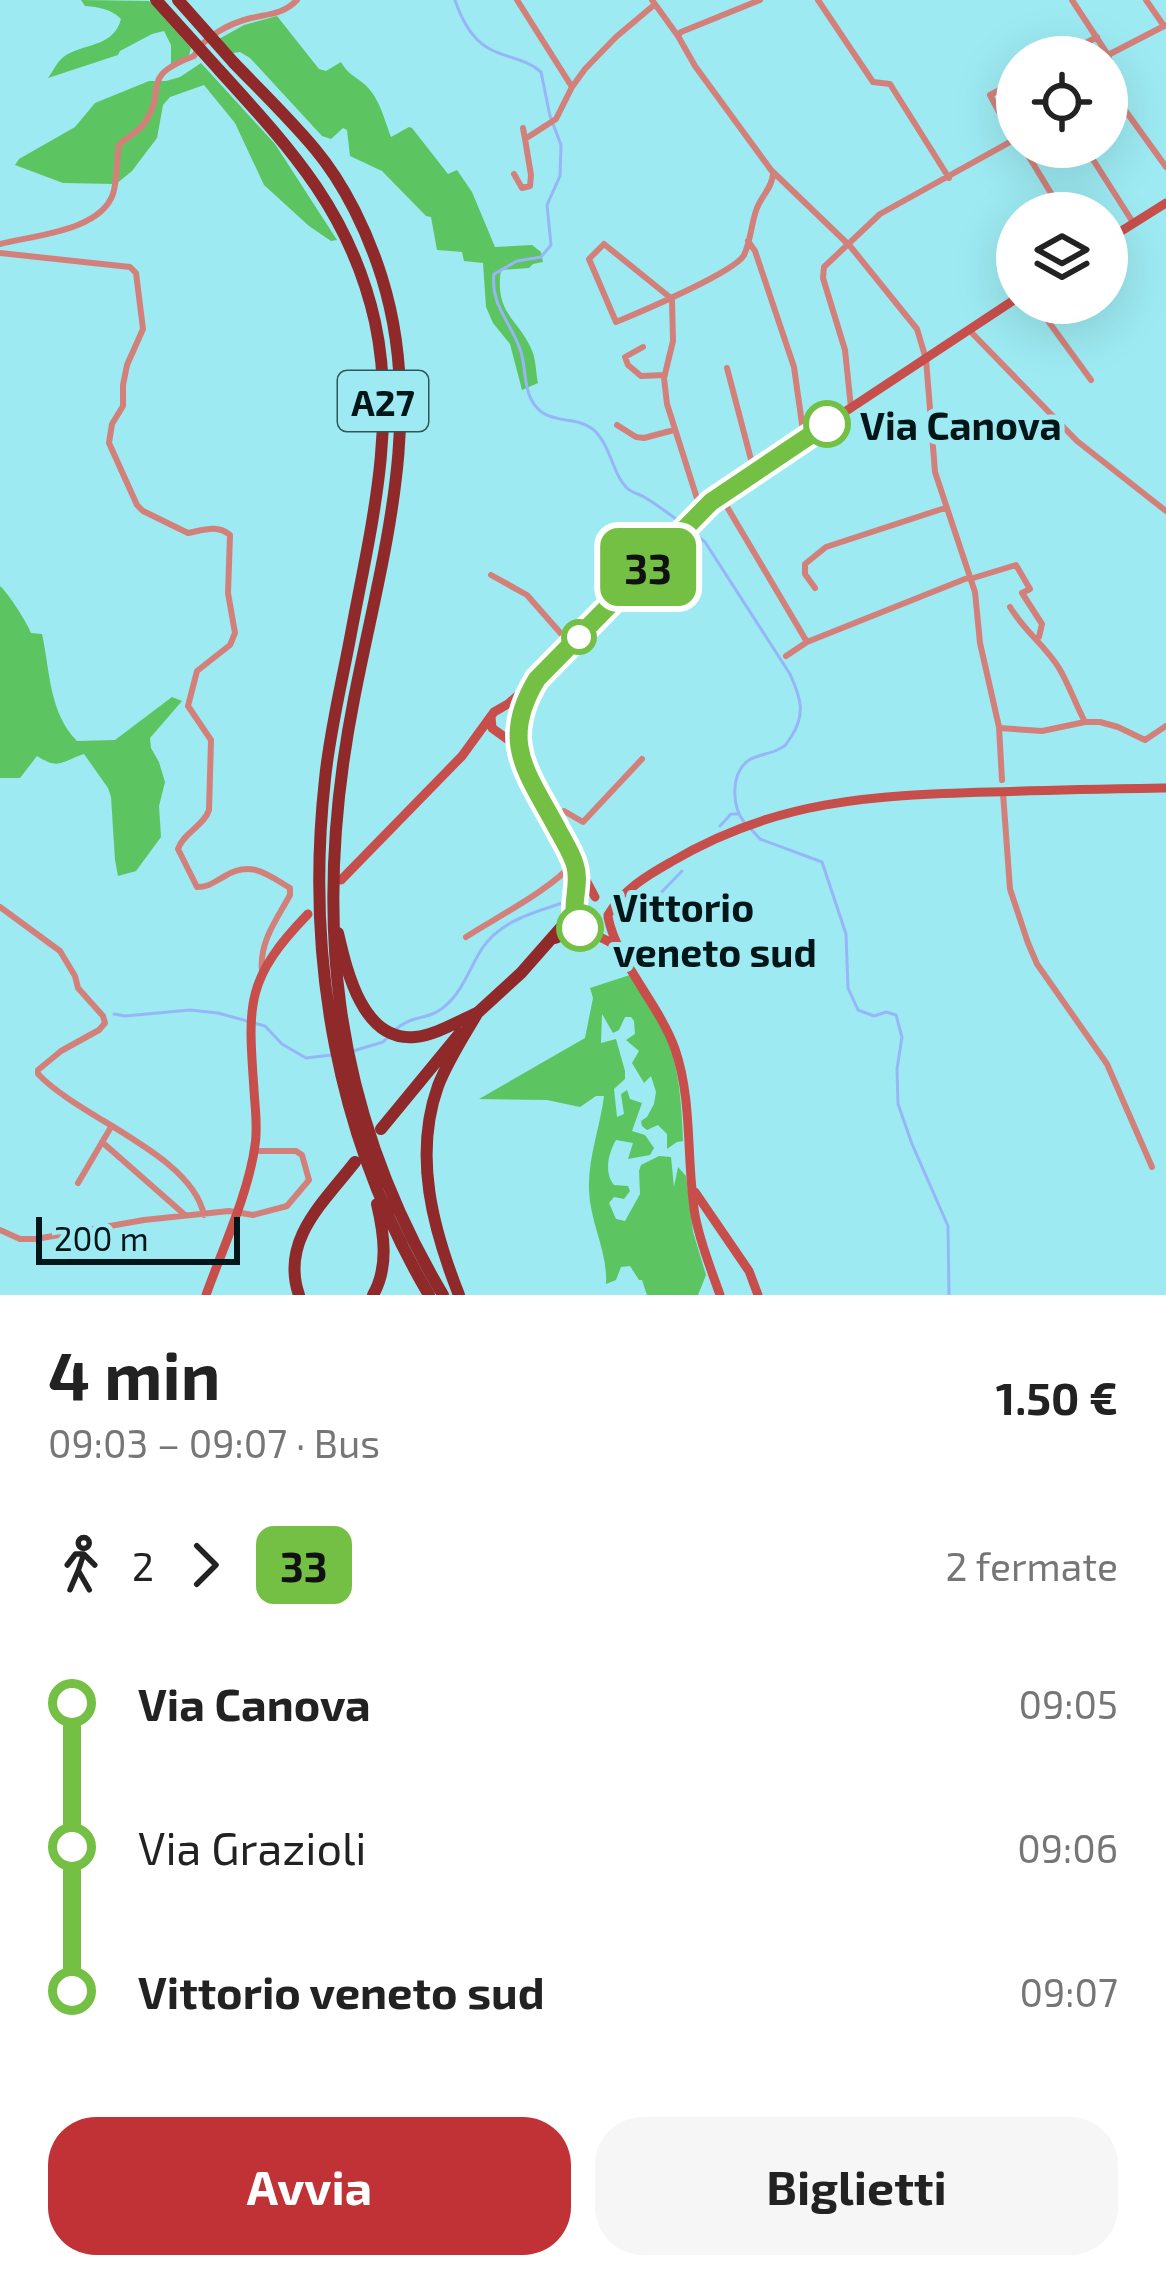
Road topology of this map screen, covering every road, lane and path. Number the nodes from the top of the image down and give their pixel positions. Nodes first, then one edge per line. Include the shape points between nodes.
1 (156, 0) edge
2 (178, 0) edge
3 (297, 0) edge
4 (517, 0) edge
5 (760, 0) edge
6 (818, 0) edge
7 (1072, 0) edge
8 (1146, 0) edge
9 (653, 2) edge
10 (1165, 26) edge
11 (678, 36) junction
12 (1096, 36) edge
13 (1128, 45) edge
14 (572, 87) junction
15 (1128, 114) edge
16 (523, 128) dead end
17 (525, 139) junction
18 (996, 150) edge
19 (1166, 167) edge
20 (1098, 168) edge
21 (772, 170) junction
22 (514, 174) dead end
23 (950, 178) junction
24 (1166, 203) edge
25 (1134, 224) junction
26 (1128, 228) edge
27 (748, 241) junction
28 (850, 246) junction
29 (0, 248) edge
30 (672, 299) junction
31 (996, 313) edge
32 (1050, 324) edge
33 (970, 331) junction
34 (643, 346) dead end
35 (926, 359) junction
36 (727, 368) dead end
37 (664, 375) junction
38 (1091, 380) dead end
39 (851, 408) junction
40 (617, 425) dead end
41 (674, 430) junction
42 (804, 439) junction
43 (754, 472) junction
44 (719, 495) junction
45 (945, 508) junction
46 (1166, 511) edge
47 (701, 512) junction
48 (491, 575) dead end
49 (970, 578) junction
50 (815, 587) dead end
51 (1010, 607) dead end
52 (1038, 639) junction
53 (807, 642) junction
54 (571, 645) junction
55 (786, 656) dead end
56 (537, 679) junction
57 (495, 713) junction
58 (1085, 722) junction
59 (518, 723) junction
60 (1166, 726) edge
61 (999, 727) junction
62 (498, 734) junction
63 (471, 746) junction
64 (642, 759) dead end
65 (523, 762) junction
66 (1003, 786) junction
67 (1166, 788) edge
68 (550, 816) junction
69 (574, 862) junction
70 (336, 885) junction
71 (633, 886) junction
72 (596, 898) junction
73 (0, 907) edge
74 (308, 914) dead end
75 (608, 916) junction
76 (579, 920) junction
77 (466, 937) dead end
78 (621, 951) junction
79 (262, 971) junction
80 (478, 1012) junction
81 (111, 1126) junction
82 (381, 1130) dead end
83 (102, 1142) junction
84 (254, 1151) junction
85 (355, 1162) dead end
86 (1152, 1167) dead end
87 (371, 1173) junction
88 (77, 1183) dead end
89 (692, 1188) junction
90 (236, 1210) junction
91 (204, 1215) junction
92 (187, 1217) junction
93 (0, 1230) edge
94 (206, 1295) edge
95 (299, 1295) edge
96 (373, 1295) edge
97 (429, 1295) edge
98 (442, 1295) edge
99 (459, 1295) edge
100 (720, 1295) edge
101 (758, 1295) edge

1 - 87 highway, A27, bridge via 325,196 375,320 380,461 325,776 319,892 329,1023
2 - 70 highway, A27, bridge via 340,186 381,276 399,353 399,460 339,776
3 - 29 street via 208,37 194,56 166,67 145,123 119,145 115,189 100,214
4 - 14 street
5 - 11 street
6 - 23 street via 873,82 890,85
7 - 12 street
8 - 10 street
9 - 11 street
9 - 14 street
10 - 13 street
11 - 21 street
14 - 17 street via 556,119
15 - 19 street
16 - 17 street
17 - 22 street via 530,186 519,186
18 - 23 street
20 - 25 street
21 - 27 street
21 - 28 street
23 - 28 street via 880,214
24 - 25 main road
25 - 26 main road
27 - 30 street via 738,263
27 - 42 street via 794,367
28 - 35 street via 912,321
28 - 39 street via 822,275 845,350
29 - 79 street via 136,274 143,329 110,446 142,511 188,533 230,535 235,633 197,671 188,706 211,740 209,809 178,848 197,887 243,867 290,888 264,944
30 - 30 street via 616,322 590,259 604,244
30 - 37 street
31 - 33 main road
32 - 38 street
33 - 35 main road
33 - 46 street via 1077,441
34 - 37 street via 626,362 641,376
35 - 39 main road
35 - 45 street
36 - 43 street
37 - 41 street
39 - 42 main road
40 - 41 street via 644,438
41 - 47 street
42 - 43 main road
43 - 44 main road
44 - 47 main road
44 - 53 street
45 - 49 street
45 - 50 street via 822,549 804,569
47 - 54 main road
48 - 54 street via 527,595
49 - 52 street via 1016,565 1042,625
49 - 53 street
49 - 61 street
51 - 52 street
52 - 58 street
53 - 55 street
54 - 56 main road
56 - 57 main road
56 - 59 main road
57 - 59 main road via 511,709
57 - 62 main road
57 - 63 main road
58 - 60 street via 1145,740
58 - 61 street via 1042,731
59 - 62 main road
59 - 65 main road
61 - 66 street
62 - 63 main road
62 - 65 main road
63 - 70 main road
64 - 68 street via 583,822 564,811
65 - 68 main road
66 - 67 main road
66 - 71 main road via 802,809 680,856
66 - 86 street via 1010,890 1028,943 1107,1064
68 - 69 main road
69 - 72 main road
69 - 76 main road
69 - 77 street
70 - 80 highway, A27 via 337,931 352,986 384,1028 419,1036
70 - 98 highway, A27 via 340,1019 359,1099 406,1230
71 - 72 main road
71 - 75 main road
72 - 75 main road
72 - 76 main road via 581,900
73 - 81 street via 59,951 103,1016 99,1030 37,1072
74 - 79 main road
75 - 76 main road via 600,929
75 - 78 main road
76 - 78 main road
76 - 80 highway, A27
78 - 89 main road via 676,1051
79 - 84 main road via 250,1012
80 - 82 highway, A27
80 - 99 highway, A27 via 439,1084 427,1136 431,1210
81 - 83 street
81 - 91 street via 175,1168
83 - 88 street
83 - 92 street
84 - 90 main road
84 - 90 street via 299,1153 309,1180 284,1207 253,1215
85 - 95 highway via 297,1244
87 - 96 highway, A27 via 384,1248
87 - 97 highway, A27
89 - 100 main road
89 - 101 main road
90 - 91 street
90 - 94 main road
91 - 92 street
92 - 93 street via 28,1240

